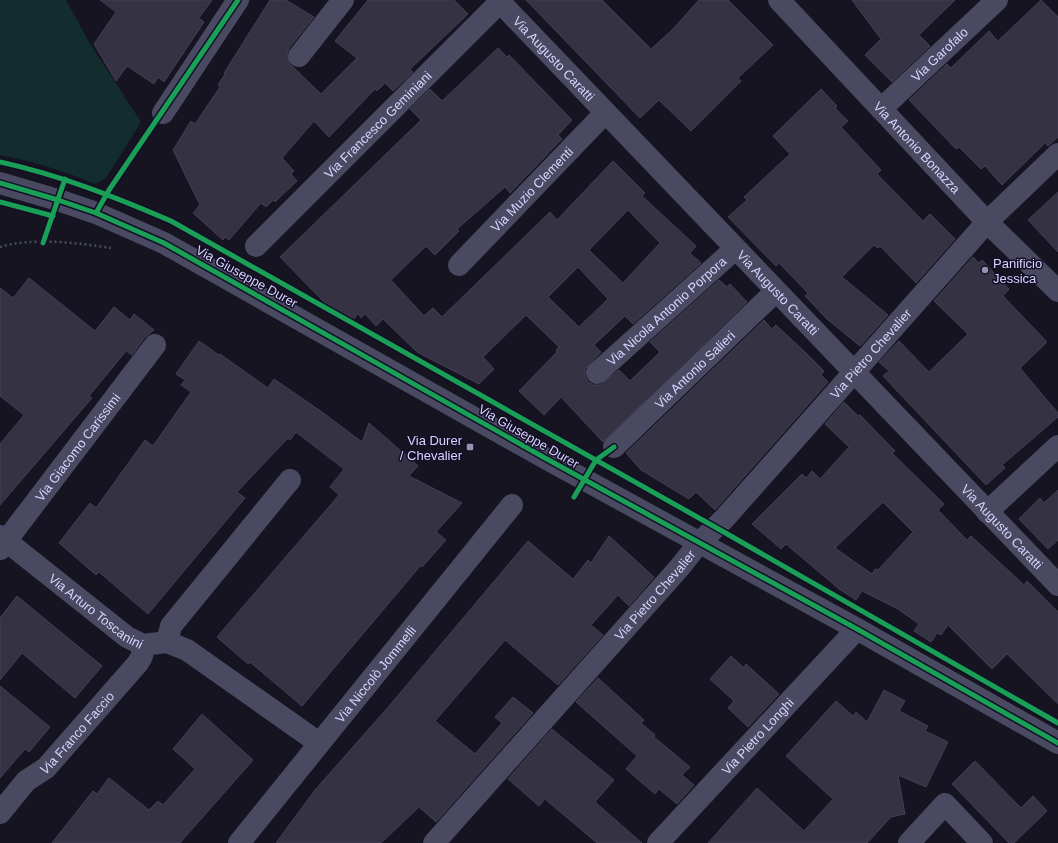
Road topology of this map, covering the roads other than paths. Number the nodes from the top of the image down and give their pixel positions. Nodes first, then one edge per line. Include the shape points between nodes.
1 (343, 0) edge
2 (779, 0) edge
3 (997, 0) edge
4 (235, 1) edge
5 (499, 1) edge
6 (299, 56) dead end
7 (881, 109) junction
8 (163, 113) dead end
9 (605, 113) junction
10 (1058, 154) edge
11 (0, 183) edge
12 (987, 222) junction
13 (256, 246) dead end
14 (735, 249) junction
15 (459, 265) dead end
16 (776, 291) junction
17 (1058, 291) edge
18 (155, 346) dead end
19 (855, 371) junction
20 (597, 373) dead end
21 (1058, 446) edge
22 (614, 447) dead end
23 (290, 480) dead end
24 (512, 505) dead end
25 (987, 512) junction
26 (2, 542) edge
27 (699, 543) junction
28 (1058, 584) edge
29 (857, 629) junction
30 (167, 642) junction
31 (143, 645) junction
32 (320, 743) junction
33 (1058, 743) edge
34 (0, 813) edge
35 (239, 843) edge
36 (434, 843) edge
37 (658, 843) edge
38 (909, 843) edge
39 (982, 843) edge

1 - 6 street
2 - 7 street, Via Antonio Bonazza
3 - 7 street, Via Garofalo
4 - 8 street
5 - 9 street, Via Augusto Caratti
5 - 13 street, Via Francesco Geminiani
7 - 12 street, Via Antonio Bonazza
9 - 14 street, Via Augusto Caratti
9 - 15 street, Via Muzio Clementi
10 - 12 street, Via Pietro Chevalier
11 - 27 street, Via Giuseppe Durer via 89,211 164,243
12 - 17 street, Via Antonio Bonazza
12 - 19 street, Via Pietro Chevalier
14 - 16 street, Via Augusto Caratti
14 - 20 street, Via Nicola Antonio Porpora
16 - 19 street, Via Augusto Caratti
16 - 22 street, Via Antonio Salieri
18 - 26 street, Via Giacomo Carissimi
19 - 25 street, Via Augusto Caratti
19 - 27 street, Via Pietro Chevalier via 721,522
21 - 25 street
23 - 30 street via 171,626
24 - 32 street, Via Niccolò Jommelli
25 - 28 street, Via Augusto Caratti
26 - 31 street, Via Arturo Toscanini via 127,637
27 - 29 street, Via Giuseppe Durer
27 - 36 street, Via Pietro Chevalier
29 - 33 street, Via Giuseppe Durer
29 - 37 street, Via Pietro Longhi
30 - 31 street, Via Arturo Toscanini
30 - 32 street, Via Arturo Toscanini via 187,650
31 - 34 street, Via Franco Faccio via 142,656 133,669 46,768 26,781
32 - 35 street, Via Niccolò Jommelli
38 - 39 street via 945,804

